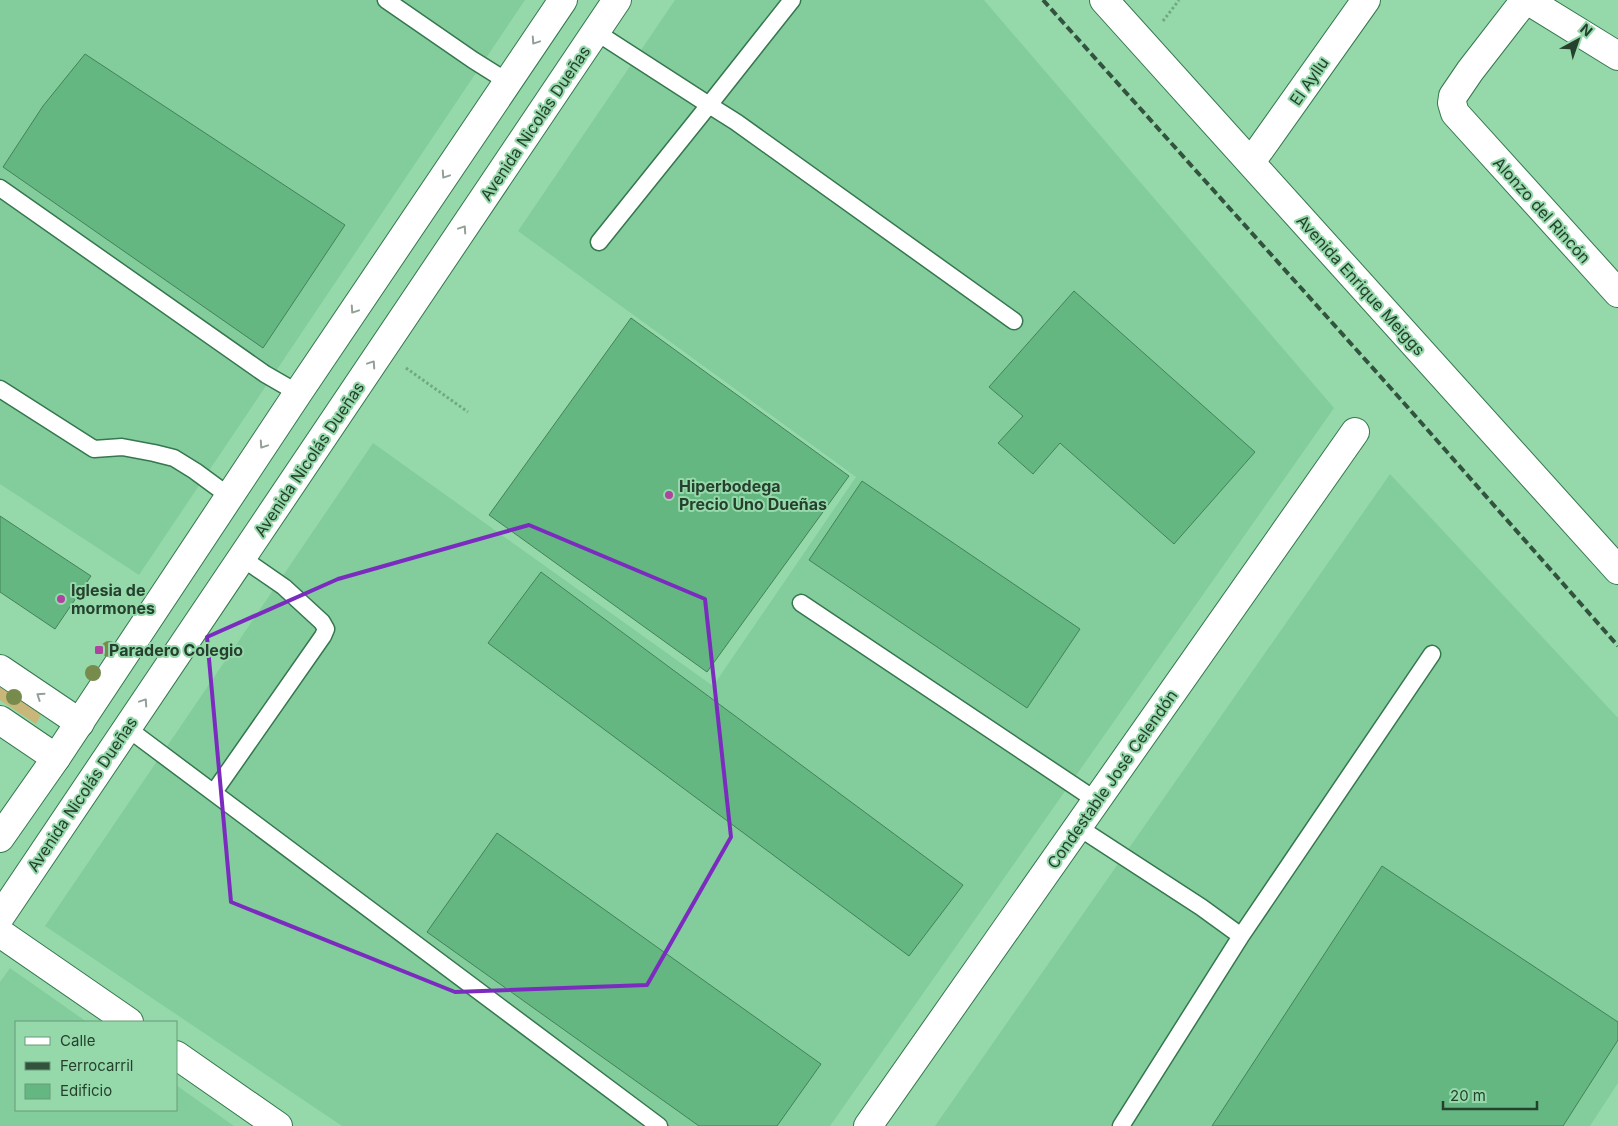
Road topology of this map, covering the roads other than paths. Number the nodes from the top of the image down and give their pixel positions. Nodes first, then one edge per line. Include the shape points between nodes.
1 (386, 0) edge
2 (562, 0) edge
3 (617, 0) edge
4 (792, 0) edge
5 (1104, 0) edge
6 (1366, 0) edge
7 (1531, 3) edge
8 (596, 32) junction
9 (1618, 56) edge
10 (508, 82) junction
11 (710, 106) junction
12 (1251, 162) junction
13 (0, 188) edge
14 (599, 242) dead end
15 (1618, 294) edge
16 (1014, 321) dead end
17 (0, 389) edge
18 (298, 393) junction
19 (1355, 432) dead end
20 (230, 496) junction
21 (242, 558) junction
22 (1618, 570) edge
23 (801, 603) dead end
24 (1432, 654) dead end
25 (0, 669) edge
26 (0, 720) edge
27 (80, 723) junction
28 (127, 728) junction
29 (56, 758) junction
30 (214, 792) junction
31 (1096, 801) junction
32 (1078, 827) junction
33 (0, 838) edge
34 (0, 917) edge
35 (0, 933) edge
36 (1241, 936) junction
37 (127, 1021) edge
38 (178, 1056) edge
39 (278, 1126) edge
40 (659, 1126) edge
41 (868, 1126) edge
42 (1121, 1126) edge

1 - 10 lane
2 -> 10 street
3 - 8 street, Avenida Nicolás Dueñas
4 - 11 lane
5 - 12 street, Avenida Enrique Meiggs
6 - 12 street, El Ayllu
7 - 9 street
7 - 15 street, Alonzo del Rincón via 1470,71 1453,96 1452,103 1455,113 1466,126
8 - 11 lane
21 -> 8 street, Avenida Nicolás Dueñas
10 -> 18 street
11 - 14 lane
11 - 16 lane
12 - 22 street, Avenida Enrique Meiggs
13 - 18 lane via 265,374
17 - 20 lane via 94,449 122,447 174,458
18 -> 20 street
19 - 31 street, Condestable José Celendón
20 - 27 street
28 -> 21 street, Avenida Nicolás Dueñas
21 - 30 lane via 284,587 326,629
23 - 31 lane
24 - 36 lane
27 -> 25 street
26 - 29 street
27 - 29 street
28 - 30 lane
28 - 34 street, Avenida Nicolás Dueñas
29 - 33 street
30 - 40 lane
31 - 32 street, Condestable José Celendón
32 - 36 lane
32 - 41 street, Condestable José Celendón
35 - 37 street
36 - 42 lane
38 - 39 street

